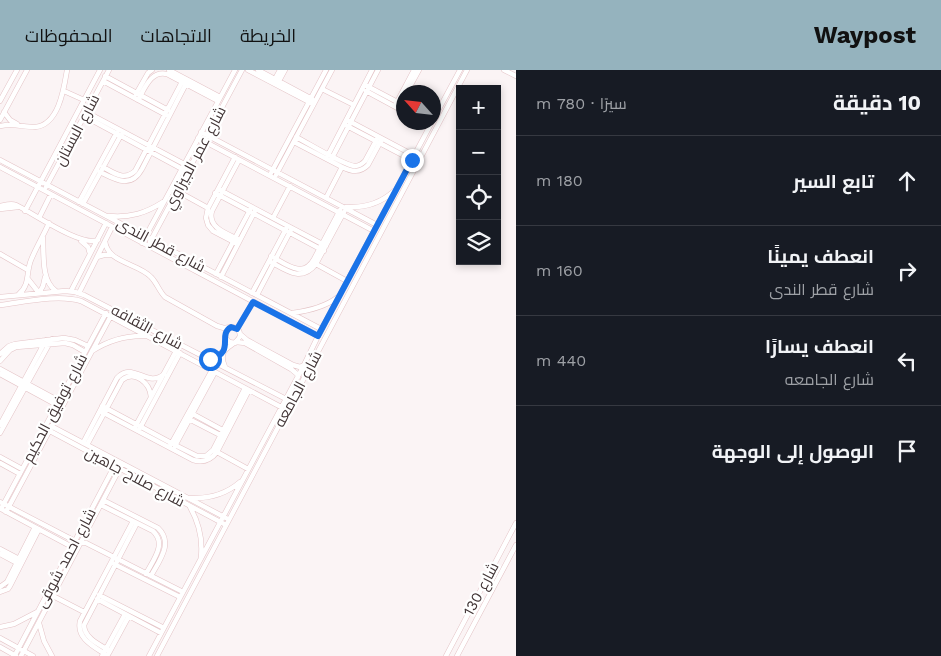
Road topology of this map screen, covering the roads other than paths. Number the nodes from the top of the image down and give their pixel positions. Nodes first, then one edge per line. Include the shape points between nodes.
1 (17, 70) edge
2 (27, 70) edge
3 (68, 70) edge
4 (100, 70) edge
5 (108, 70) edge
6 (152, 70) edge
7 (169, 70) edge
8 (235, 70) edge
9 (242, 70) edge
10 (248, 70) edge
11 (258, 70) edge
12 (280, 70) edge
13 (285, 70) edge
14 (326, 70) edge
15 (332, 70) edge
16 (372, 70) edge
17 (378, 70) edge
18 (460, 70) edge
19 (467, 70) edge
20 (504, 70) edge
21 (415, 71) edge
22 (516, 76) edge
23 (104, 78) junction
24 (277, 80) junction
25 (185, 81) junction
26 (409, 85) edge
27 (410, 85) edge
28 (366, 88) junction
29 (322, 89) junction
30 (453, 89) junction
31 (64, 91) junction
32 (137, 96) junction
33 (219, 99) junction
34 (84, 100) junction
35 (0, 101) edge
36 (312, 101) junction
37 (396, 103) edge
38 (354, 105) junction
39 (441, 108) edge
40 (4, 112) junction
41 (168, 113) junction
42 (85, 114) junction
43 (0, 120) edge
44 (347, 123) junction
45 (18, 125) junction
46 (0, 126) edge
47 (427, 130) edge
48 (120, 132) junction
49 (201, 132) junction
50 (207, 135) junction
51 (198, 138) junction
52 (295, 140) junction
53 (379, 140) junction
54 (204, 141) junction
55 (150, 148) junction
56 (237, 158) junction
57 (329, 158) junction
58 (413, 158) junction
59 (0, 160) edge
60 (183, 166) junction
61 (0, 167) edge
62 (342, 167) junction
63 (189, 169) junction
64 (102, 170) junction
65 (275, 171) junction
66 (272, 177) junction
67 (41, 181) junction
68 (399, 184) junction
69 (48, 185) junction
70 (290, 186) junction
71 (38, 187) junction
72 (45, 190) junction
73 (177, 191) junction
74 (219, 192) junction
75 (51, 194) junction
76 (326, 198) junction
77 (164, 202) junction
78 (81, 203) junction
79 (0, 207) edge
80 (208, 208) junction
81 (344, 208) junction
82 (253, 210) junction
83 (24, 211) junction
84 (341, 214) junction
85 (106, 216) junction
86 (38, 218) junction
87 (273, 218) junction
88 (49, 223) junction
89 (106, 223) junction
90 (377, 225) junction
91 (112, 227) junction
92 (289, 229) junction
93 (374, 231) junction
94 (42, 236) junction
95 (76, 237) junction
96 (145, 237) junction
97 (98, 240) junction
98 (151, 240) junction
99 (105, 241) junction
100 (237, 241) junction
101 (142, 243) junction
102 (148, 246) junction
103 (323, 247) junction
104 (35, 251) junction
105 (0, 254) edge
106 (90, 254) junction
107 (44, 255) junction
108 (112, 255) junction
109 (97, 257) junction
110 (272, 260) junction
111 (316, 264) junction
112 (28, 270) junction
113 (45, 273) junction
114 (219, 275) junction
115 (28, 279) junction
116 (347, 281) junction
117 (71, 291) junction
118 (57, 292) junction
119 (39, 293) junction
120 (79, 293) junction
121 (254, 294) junction
122 (340, 294) junction
123 (17, 295) junction
124 (0, 297) edge
125 (253, 302) junction
126 (0, 305) edge
127 (111, 308) junction
128 (290, 313) junction
129 (108, 315) junction
130 (217, 326) junction
131 (231, 327) junction
132 (237, 329) junction
133 (321, 330) junction
134 (240, 334) junction
135 (148, 336) junction
136 (318, 336) junction
137 (225, 337) junction
138 (47, 342) junction
139 (236, 342) junction
140 (86, 349) junction
141 (91, 352) junction
142 (178, 352) junction
143 (0, 354) edge
144 (208, 359) junction
145 (0, 361) edge
146 (304, 365) junction
147 (226, 368) junction
148 (309, 368) junction
149 (0, 369) edge
150 (213, 371) junction
151 (0, 374) edge
152 (164, 374) junction
153 (298, 377) junction
154 (24, 385) junction
155 (247, 389) junction
156 (151, 397) junction
157 (286, 399) junction
158 (58, 403) junction
159 (281, 407) junction
160 (103, 410) junction
161 (189, 415) junction
162 (1, 421) edge
163 (48, 427) junction
164 (137, 428) junction
165 (0, 433) edge
166 (224, 434) junction
167 (85, 444) junction
168 (172, 446) junction
169 (217, 452) junction
170 (0, 457) edge
171 (0, 463) edge
172 (119, 465) junction
173 (248, 469) junction
174 (21, 472) junction
175 (242, 479) junction
176 (187, 498) junction
177 (102, 502) junction
178 (4, 504) edge
179 (189, 505) junction
180 (2, 510) edge
181 (222, 519) junction
182 (135, 522) junction
183 (228, 522) junction
184 (516, 522) edge
185 (37, 528) junction
186 (78, 542) junction
187 (516, 545) edge
188 (75, 548) junction
189 (0, 549) edge
190 (0, 554) edge
191 (200, 559) junction
192 (18, 561) junction
193 (114, 561) junction
194 (149, 575) junction
195 (12, 577) junction
196 (0, 587) edge
197 (100, 588) junction
198 (0, 592) edge
199 (182, 595) junction
200 (53, 596) junction
201 (98, 597) junction
202 (38, 612) junction
203 (84, 612) junction
204 (127, 615) junction
205 (39, 623) junction
206 (0, 627) edge
207 (162, 631) junction
208 (0, 638) edge
209 (0, 647) edge
210 (19, 648) junction
211 (23, 654) edge
212 (106, 654) edge
213 (16, 655) edge
214 (34, 656) edge
215 (52, 656) edge
216 (149, 656) edge
217 (157, 656) edge
218 (446, 656) edge
219 (457, 656) edge

1 - 35 street
2 - 40 street
3 - 31 street
4 - 34 street, شارع البستان
5 - 23 street, شارع البستان
6 - 32 street
7 - 25 street
8 - 33 street, شارع عمر الجيزاوي
9 - 50 street, شارع عمر الجيزاوي
10 - 36 street
11 - 24 street
12 - 24 street
13 - 24 street
14 - 36 street
15 - 29 street
16 - 28 street
17 - 28 street
18 - 30 street, شارع الجامعه
19 - 30 street, شارع الجامعه
20 - 22 street
21 - 26 street
21 - 27 street
23 - 32 street
23 - 42 street, شارع البستان
24 - 36 street
25 - 32 street via 163,72 156,73
25 - 33 street
25 - 41 street
28 - 37 street
28 - 38 street
28 - 44 street
29 - 36 street
29 - 38 street
30 - 39 street, شارع الجامعه
30 - 148 street, شارع الجامعه
31 - 34 street
31 - 45 street via 54,115 45,124 33,127
32 - 41 street
33 - 49 street, شارع عمر الجيزاوي
34 - 67 street, شارع البستان
36 - 52 street
36 - 65 street
38 - 44 street
40 - 43 street
40 - 45 street
41 - 55 street
42 - 48 street
42 - 69 street, شارع البستان
44 - 53 street
44 - 57 street
45 - 46 street
47 - 58 street, شارع الجامعه
48 - 55 street
48 - 64 street
48 - 78 street
49 - 50 street
49 - 51 street, شارع عمر الجيزاوي
50 - 54 street, شارع عمر الجيزاوي
50 - 65 street
51 - 54 street
51 - 60 street, شارع عمر الجيزاوي
52 - 57 street
52 - 65 street
53 - 57 street via 360,166
53 - 58 street
53 - 62 street via 365,168 352,171
54 - 56 street
54 - 63 street, شارع عمر الجيزاوي
55 - 60 street
55 - 64 street via 140,173 130,180 118,180
56 - 66 street
56 - 74 street
57 - 62 street
58 - 68 street, شارع الجامعه
59 - 67 street, شارع قطر الندى
60 - 63 street
60 - 77 street, شارع عمر الجيزاوي
61 - 71 street, شارع قطر الندى
62 - 76 street
63 - 73 street, شارع عمر الجيزاوي
64 - 78 street
65 - 66 street
65 - 76 street
66 - 70 street
67 - 69 street, شارع قطر الندى
67 - 71 street, شارع البستان
68 - 81 street via 374,204
68 - 90 street, شارع الجامعه
69 - 72 street, شارع البستان
69 - 78 street, شارع قطر الندى
70 - 84 street
70 - 87 street
71 - 72 street, شارع قطر الندى
71 - 83 street, شارع البستان
72 - 75 street, شارع قطر الندى
73 - 80 street
73 - 98 street, شارع عمر الجيزاوي
74 - 80 street
74 - 82 street
74 - 100 street via 211,215 212,222
75 - 86 street
75 - 89 street, شارع قطر الندى
76 - 81 street
77 - 85 street via 140,214
77 - 96 street, شارع عمر الجيزاوي
78 - 85 street, شارع قطر الندى
79 - 83 street
80 - 100 street via 206,218 213,231
81 - 84 street
81 - 90 street
82 - 87 street
82 - 92 street
82 - 100 street
83 - 86 street
84 - 93 street
84 - 103 street
85 - 96 street, شارع قطر الندى
86 - 88 street
87 - 92 street
88 - 94 street
88 - 95 street
89 - 91 street, شارع قطر الندى
89 - 97 street
90 - 93 street, شارع الجامعه
91 - 99 street
91 - 101 street, شارع قطر الندى
92 - 103 street
92 - 110 street
93 - 116 street, شارع الجامعه
94 - 104 street
94 - 107 street
95 - 97 street
95 - 106 street via 88,246
96 - 98 street, شارع قطر الندى
96 - 101 street, شارع عمر الجيزاوي
97 - 106 street
98 - 102 street, شارع عمر الجيزاوي
98 - 114 street, شارع قطر الندى
99 - 108 street
99 - 109 street
100 - 114 street
101 - 102 street, شارع قطر الندى
102 - 125 street, شارع قطر الندى
103 - 110 street via 306,268 293,268
103 - 111 street
104 - 107 street
104 - 112 street
105 - 112 street
106 - 117 street
107 - 113 street
108 - 109 street
108 - 130 street via 148,274 165,297
109 - 120 street
110 - 111 street via 292,273 301,274
110 - 121 street
111 - 116 street
112 - 115 street
113 - 118 street via 48,284
113 - 119 street
114 - 121 street, شارع قطر الندى
115 - 119 street
115 - 123 street via 25,288
116 - 122 street, شارع الجامعه
117 - 118 street, شارع الثقافه
117 - 120 street, شارع الثقافه
118 - 119 street, شارع الثقافه
119 - 123 street, شارع الثقافه
120 - 127 street, شارع الثقافه
121 - 128 street, شارع قطر الندى
122 - 128 street via 318,308
122 - 133 street, شارع الجامعه
123 - 124 street, شارع الثقافه
125 - 132 street
125 - 136 street, شارع قطر الندى
126 - 129 street, شارع الثقافه via 66,298 81,301
127 - 129 street, شارع توفيق الحكيم
127 - 144 street, شارع الثقافه
128 - 133 street, شارع قطر الندى
129 - 135 street, شارع الثقافه
129 - 140 street, شارع توفيق الحكيم
129 - 141 street, شارع توفيق الحكيم
130 - 131 street
130 - 137 street
131 - 132 street
131 - 137 street
132 - 134 street
133 - 136 street, شارع الجامعه
134 - 139 street
134 - 146 street via 293,365
135 - 141 street via 118,338
135 - 142 street, شارع الثقافه
136 - 146 street, شارع الجامعه
137 - 139 street via 229,342
137 - 144 street via 223,352
138 - 140 street via 71,339
138 - 143 street via 11,344
138 - 145 street via 13,348
138 - 154 street
139 - 147 street via 224,353
139 - 153 street via 245,343 283,364
140 - 158 street, شارع توفيق الحكيم
141 - 163 street, شارع توفيق الحكيم
142 - 150 street, شارع الثقافه
142 - 152 street
142 - 164 street
144 - 147 street, شارع الثقافه
146 - 148 street
146 - 153 street, شارع الجامعه
147 - 157 street, شارع الثقافه
148 - 183 street, شارع الجامعه
149 - 154 street
150 - 155 street, شارع الثقافه
150 - 161 street
151 - 154 street
152 - 156 street
152 - 160 street via 152,379 135,372 125,372 117,378
153 - 157 street, شارع الجامعه
154 - 158 street
154 - 162 street
154 - 165 street
155 - 159 street, شارع الثقافه
155 - 166 street
156 - 160 street via 143,381 135,377 125,378
156 - 164 street
157 - 159 street, شارع الجامعه
158 - 163 street, شارع توفيق الحكيم
159 - 173 street, شارع الجامعه
160 - 164 street
160 - 167 street
161 - 166 street
161 - 168 street
163 - 167 street, شارع صلاح جاهين
163 - 172 street, شارع صلاح جاهين
163 - 174 street, شارع توفيق الحكيم
163 - 178 street, شارع توفيق الحكيم
164 - 168 street
166 - 168 street via 206,456 197,456
166 - 169 street
167 - 172 street, شارع صلاح جاهين
168 - 169 street via 197,461 206,460
169 - 173 street
170 - 174 street
171 - 174 street
172 - 176 street, شارع صلاح جاهين
172 - 177 street, شارع احمد شوقى
172 - 179 street, شارع صلاح جاهين
172 - 186 street, شارع احمد شوقى
173 - 175 street, شارع الجامعه
174 - 178 street, شارع توفيق الحكيم
175 - 176 street via 223,493
175 - 181 street, شارع الجامعه
176 - 181 street, شارع صلاح جاهين
177 - 182 street
177 - 186 street, شارع احمد شوقى
177 - 194 street via 158,528 164,534 166,547
178 - 180 street, شارع توفيق الحكيم
178 - 186 street
179 - 181 street, شارع صلاح جاهين
179 - 191 street via 201,537
180 - 185 street
181 - 183 street, شارع صلاح جاهين
181 - 191 street, شارع الجامعه
182 - 193 street
182 - 194 street via 153,531 160,540
183 - 217 street, شارع الجامعه
184 - 218 street, شارع 130
185 - 188 street
185 - 192 street
185 - 195 street
186 - 188 street, شارع احمد شوقى
186 - 193 street via 86,543
187 - 219 street, شارع 130
188 - 200 street, شارع احمد شوقى
188 - 202 street, شارع احمد شوقى
189 - 192 street
190 - 192 street
191 - 199 street, شارع الجامعه
192 - 195 street
193 - 194 street
193 - 197 street
193 - 199 street
194 - 199 street
195 - 196 street
195 - 198 street via 8,589
197 - 201 street
197 - 203 street
199 - 207 street, شارع الجامعه
200 - 203 street
200 - 205 street, شارع احمد شوقى
201 - 204 street
201 - 207 street
201 - 212 street via 84,628
202 - 206 street
202 - 210 street, شارع احمد شوقى
203 - 212 street via 80,633
204 - 207 street
204 - 212 street
205 - 211 street, شارع احمد شوقى
205 - 215 street
207 - 216 street, شارع الجامعه
208 - 210 street
209 - 213 street
210 - 211 street
210 - 213 street, شارع احمد شوقى
211 - 214 street

